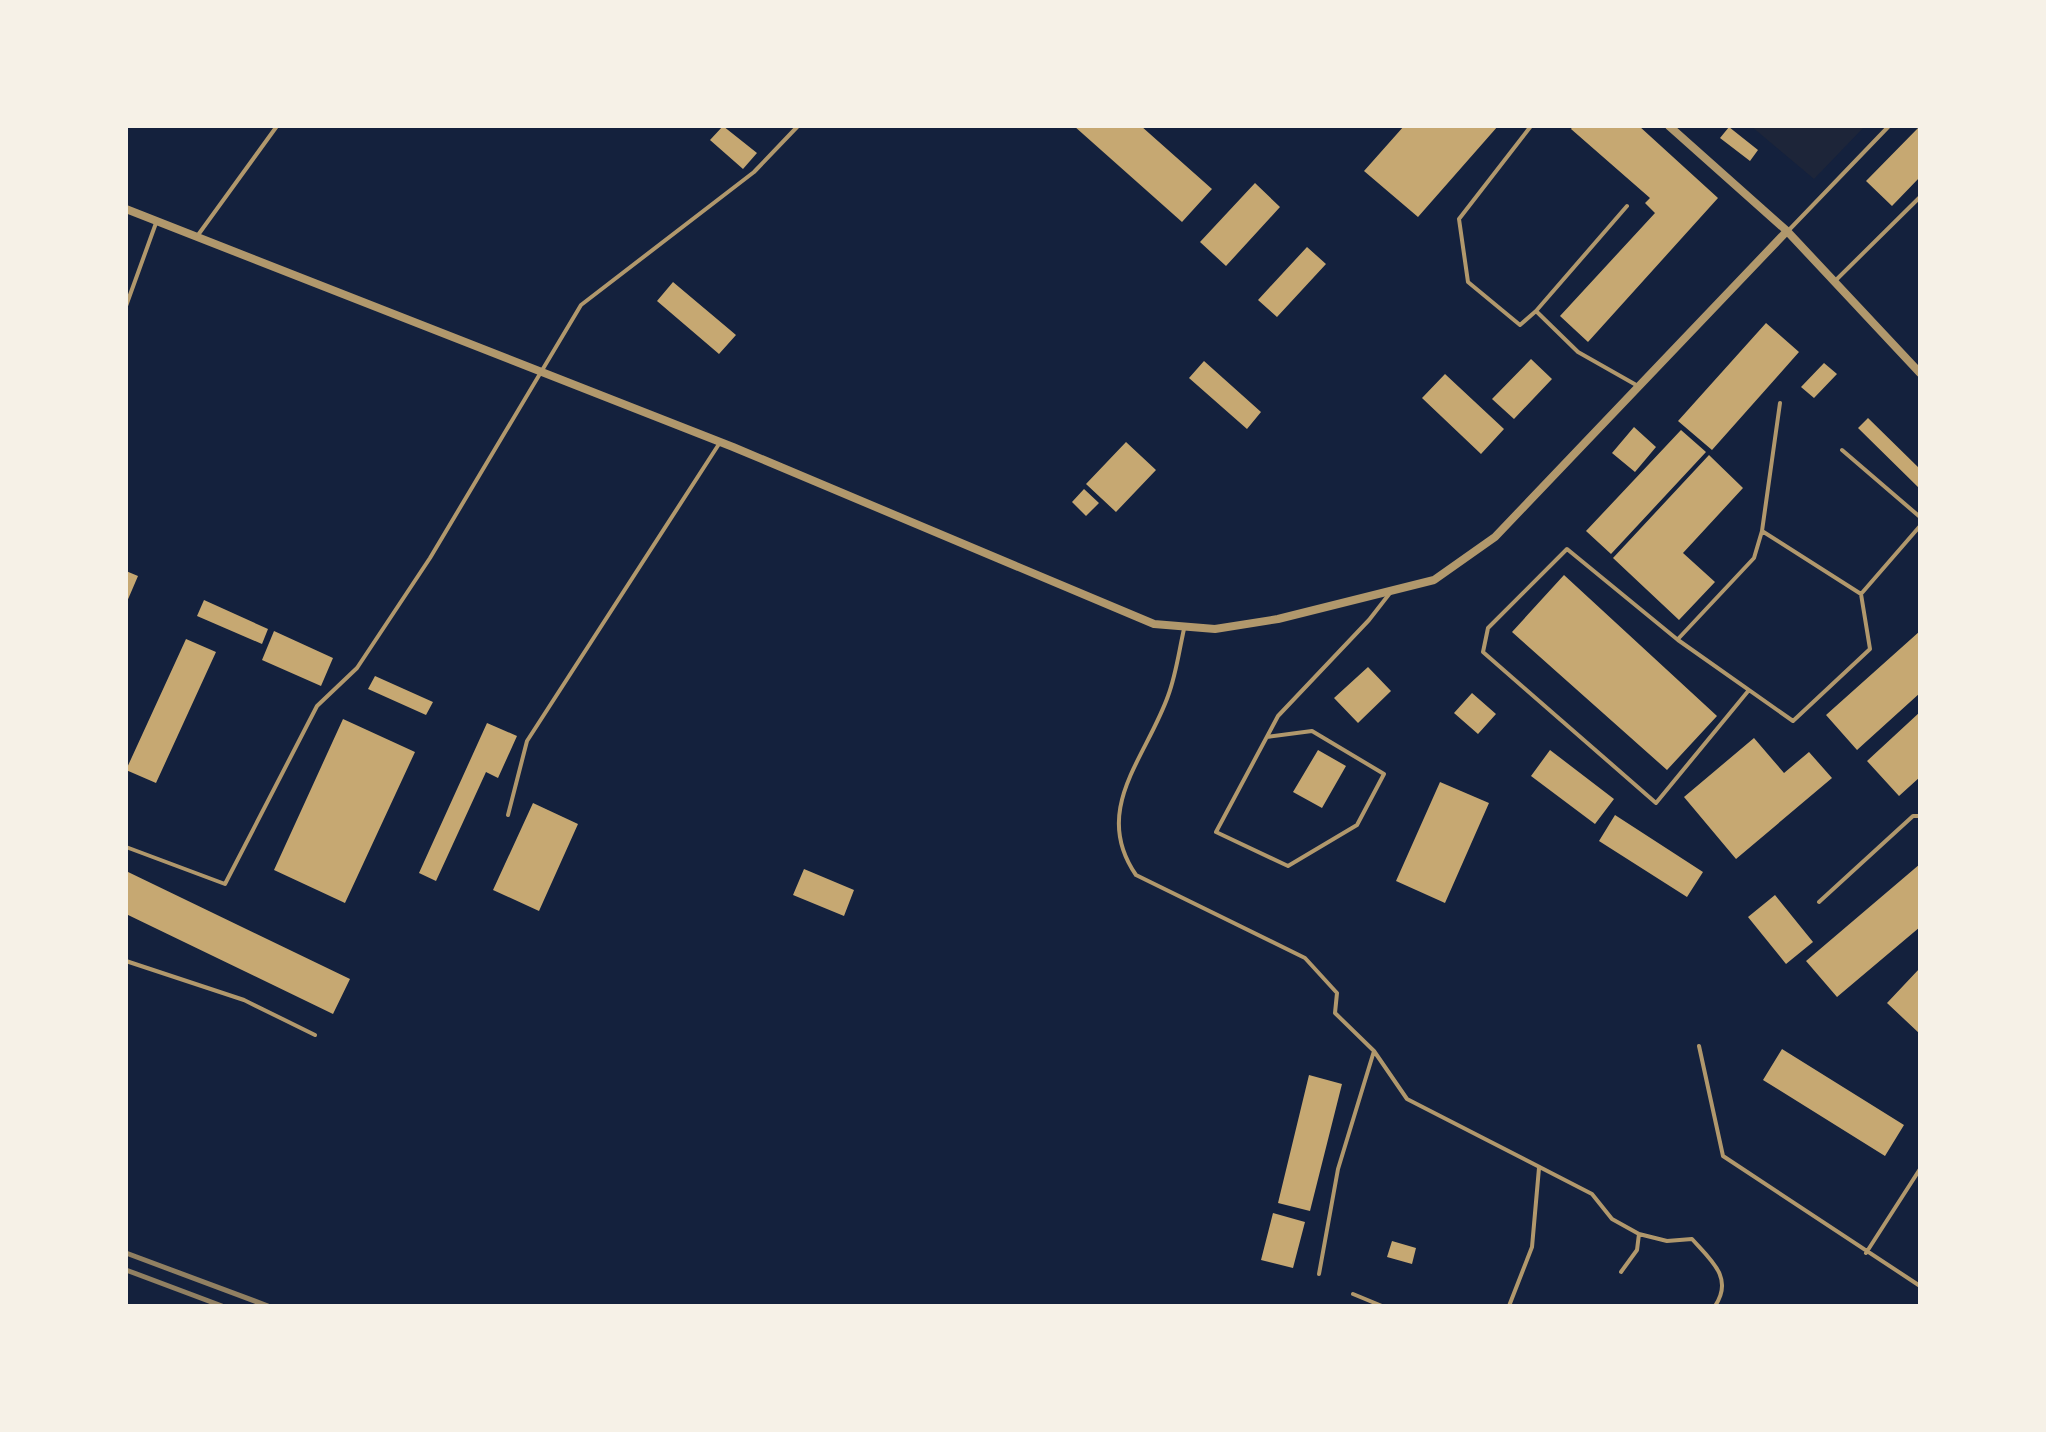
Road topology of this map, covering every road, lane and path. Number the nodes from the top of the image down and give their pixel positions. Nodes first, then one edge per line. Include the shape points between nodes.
1 (277, 126) edge
2 (798, 126) edge
3 (1531, 126) edge
4 (1669, 126) edge
5 (1889, 126) edge
6 (1920, 197) edge
7 (1627, 206) dead end
8 (126, 209) edge
9 (157, 221) junction
10 (1787, 231) junction
11 (196, 236) junction
12 (1834, 282) junction
13 (126, 306) edge
14 (1536, 311) junction
15 (540, 370) junction
16 (1920, 373) edge
17 (1638, 386) junction
18 (1780, 403) dead end
19 (721, 442) junction
20 (1842, 450) dead end
21 (1920, 517) edge
22 (1920, 526) edge
23 (1762, 531) junction
24 (1390, 593) junction
25 (1861, 594) junction
26 (1184, 629) junction
27 (1678, 640) junction
28 (1749, 690) junction
29 (1267, 737) junction
30 (508, 815) dead end
31 (1920, 816) edge
32 (126, 847) edge
33 (1819, 902) dead end
34 (126, 961) edge
35 (315, 1035) dead end
36 (1699, 1046) dead end
37 (1374, 1051) junction
38 (1539, 1168) junction
39 (1920, 1169) edge
40 (1639, 1234) junction
41 (1866, 1253) junction
42 (1621, 1272) dead end
43 (1319, 1274) dead end
44 (1920, 1286) edge
45 (1353, 1294) dead end
46 (1382, 1306) edge
47 (1509, 1306) edge
48 (1715, 1306) edge

1 - 11 lane
2 - 15 lane via 754,172 581,305
3 - 14 lane via 1459,219 1468,282 1520,325
4 - 10 street
5 - 10 lane
6 - 12 lane
7 - 14 lane
8 - 9 street
9 - 11 street
9 - 13 lane
10 - 12 street
10 - 17 street
11 - 15 street
12 - 16 street
14 - 17 lane via 1578,352
15 - 19 street
15 - 32 lane via 430,558 365,656 317,706 225,884
17 - 24 street via 1495,537 1434,580
18 - 23 lane
19 - 26 street via 1154,624
19 - 30 lane via 527,741
20 - 21 lane
22 - 25 lane
23 - 25 lane
23 - 27 lane via 1754,558
24 - 26 street via 1278,619
24 - 29 lane via 1278,716
25 - 28 lane via 1870,649 1793,721
26 - 37 lane via 1168,696 1119,805 1117,833 1123,855 1136,875 1305,958 1337,993 1335,1013
27 - 28 lane
27 - 28 lane via 1567,549 1488,628 1483,652 1656,803
29 - 29 lane via 1216,832 1288,866 1357,825 1384,774 1312,731
31 - 33 lane via 1913,816
34 - 35 lane via 244,1000
36 - 41 lane via 1723,1156
37 - 38 lane via 1407,1099
37 - 43 lane via 1338,1169
38 - 40 lane via 1592,1194 1612,1219
38 - 47 lane via 1532,1247
39 - 41 lane
40 - 42 lane via 1637,1250
40 - 48 lane via 1667,1241 1692,1239 1721,1270 1723,1294
41 - 44 lane
45 - 46 lane

